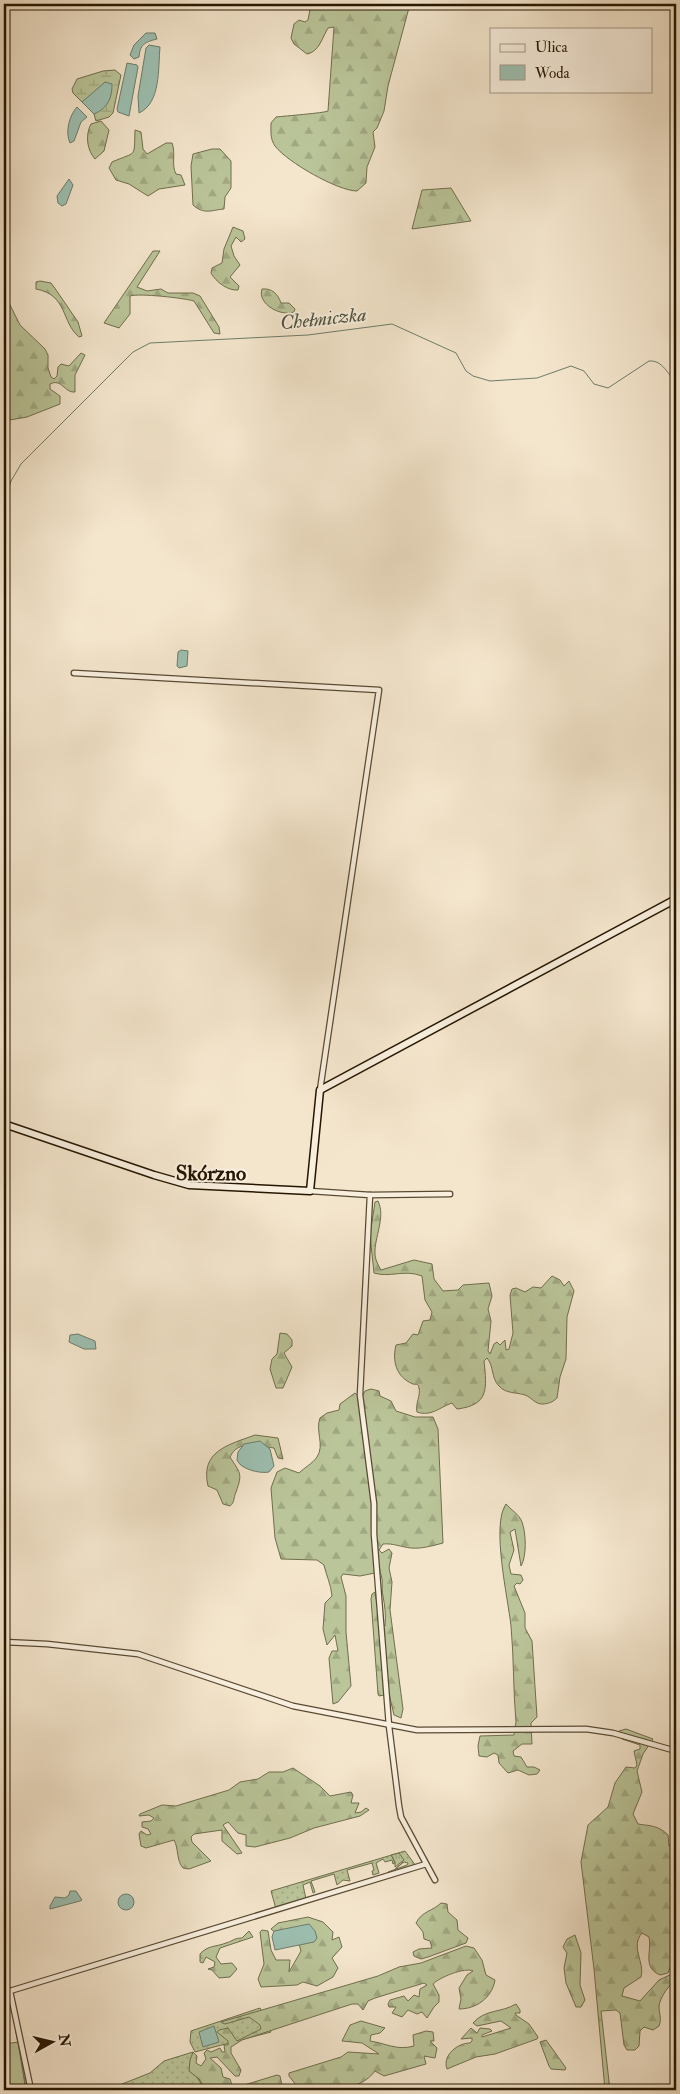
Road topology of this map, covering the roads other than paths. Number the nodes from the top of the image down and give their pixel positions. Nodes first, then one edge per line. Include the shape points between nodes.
1 (74, 673) dead end
2 (676, 899) edge
3 (320, 1090) junction
4 (4, 1124) edge
5 (310, 1191) junction
6 (450, 1194) dead end
7 (370, 1195) junction
8 (4, 1642) edge
9 (389, 1726) junction
10 (676, 1751) edge
11 (426, 1864) junction
12 (435, 1880) dead end
13 (31, 2090) edge

1 - 3 street via 379,690
2 - 3 street
3 - 5 street
4 - 5 street via 189,1185
5 - 7 street
6 - 7 street
7 - 9 street via 361,1402 374,1504
8 - 9 street via 138,1654 293,1706
9 - 10 street via 417,1730 586,1729 613,1733
9 - 11 street via 401,1817
11 - 12 street
11 - 13 street via 10,1991

